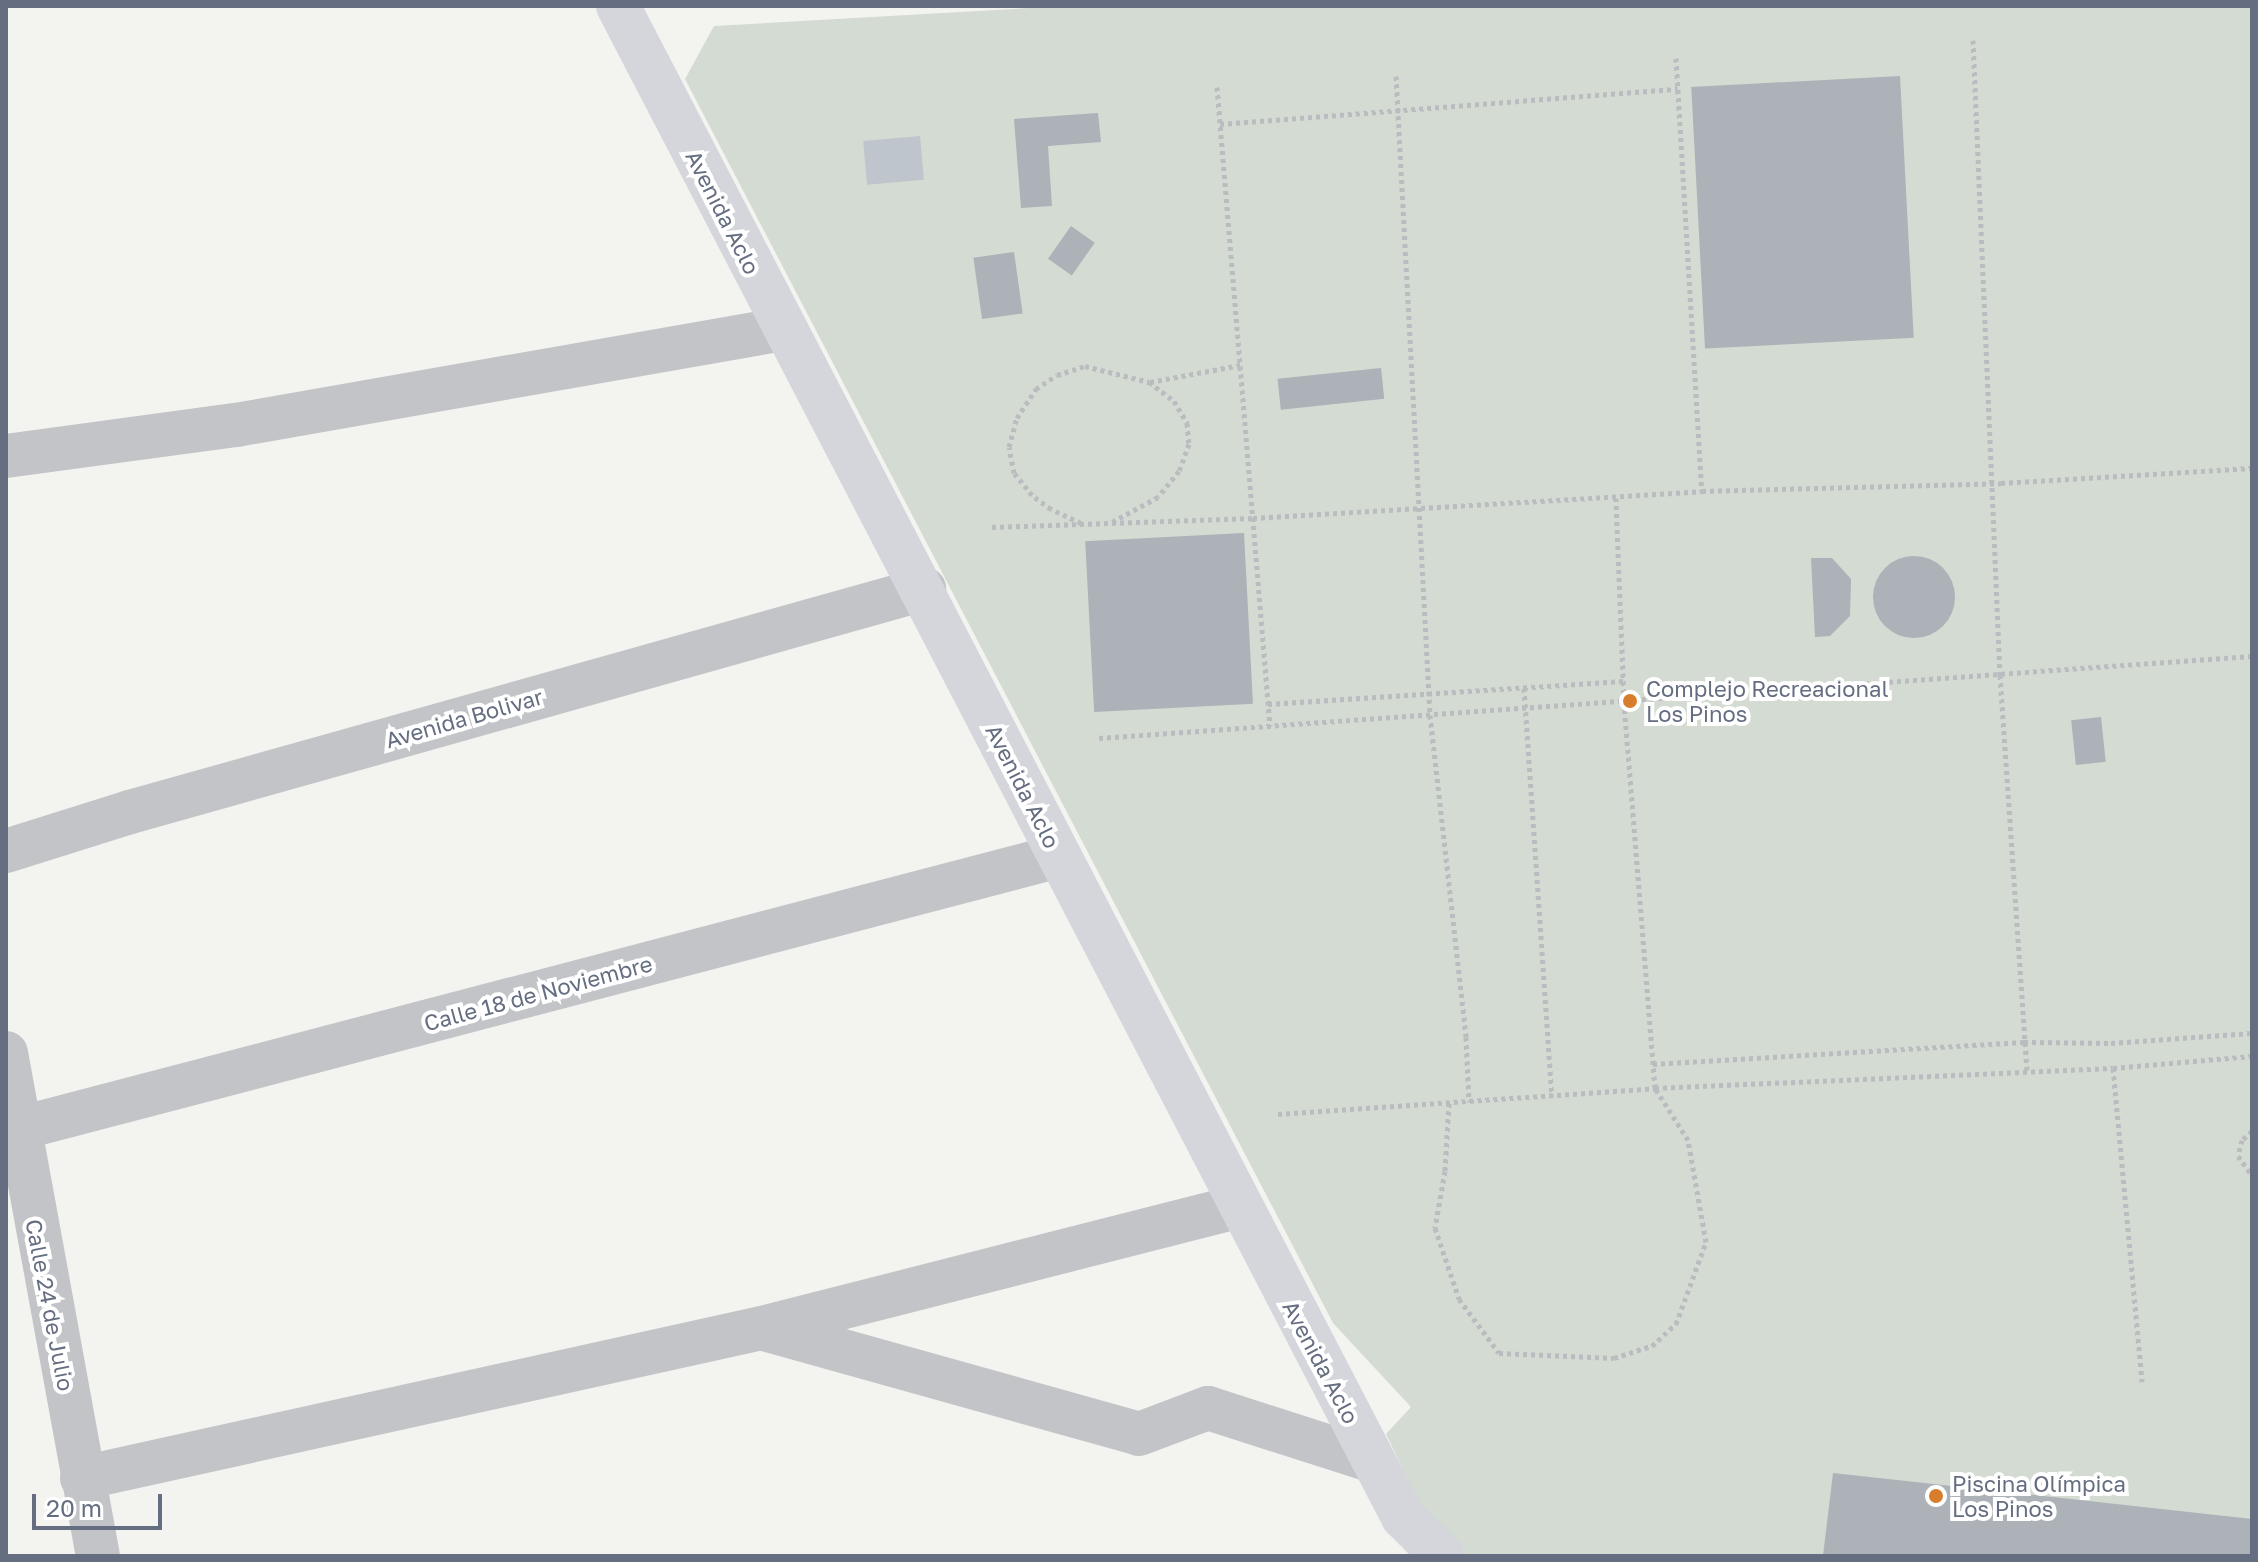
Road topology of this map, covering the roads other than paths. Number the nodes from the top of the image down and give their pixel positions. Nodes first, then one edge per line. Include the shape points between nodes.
1 (618, 6) edge
2 (783, 329) junction
3 (6, 456) edge
4 (924, 589) junction
5 (6, 851) edge
6 (1059, 856) junction
7 (6, 1053) edge
8 (17, 1129) junction
9 (1240, 1206) junction
10 (762, 1328) junction
11 (1373, 1461) junction
12 (82, 1478) junction
13 (98, 1556) edge
14 (1442, 1556) edge

1 - 2 main road, Avenida Aclo
2 - 3 street via 236,425
2 - 4 main road, Avenida Aclo
4 - 5 street, Avenida Bolivar
4 - 6 main road, Avenida Aclo
6 - 8 street, Calle 18 de Noviembre
6 - 9 main road, Avenida Aclo
7 - 8 street, Calle 24 de Julio
8 - 12 street, Calle 24 de Julio
9 - 10 street
9 - 11 main road, Avenida Aclo
10 - 11 street via 1139,1434 1208,1408
10 - 12 street
11 - 14 main road, Avenida Aclo via 1403,1517
12 - 13 street, Calle 24 de Julio

